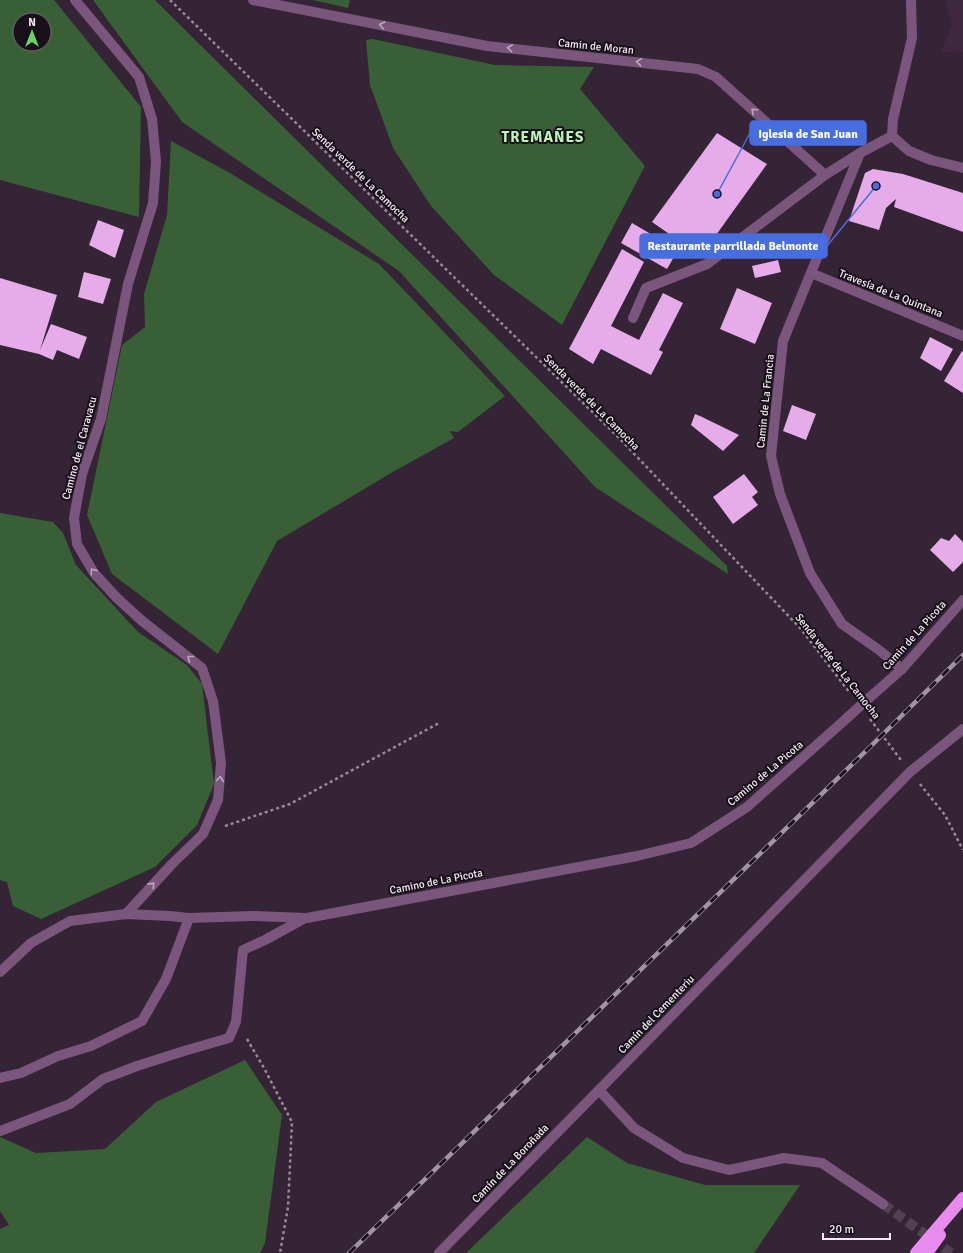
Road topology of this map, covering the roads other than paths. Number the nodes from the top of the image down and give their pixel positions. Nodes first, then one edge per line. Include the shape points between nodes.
1 (75, 0) edge
2 (253, 0) edge
3 (911, 0) edge
4 (892, 136) junction
5 (860, 153) junction
6 (963, 168) edge
7 (825, 175) junction
8 (811, 273) junction
9 (633, 318) dead end
10 (963, 336) edge
11 (963, 600) edge
12 (902, 669) junction
13 (847, 718) joint
14 (963, 729) edge
15 (126, 914) junction
16 (189, 918) junction
17 (307, 918) junction
18 (0, 972) edge
19 (0, 1078) edge
20 (599, 1090) junction
21 (0, 1131) edge
22 (963, 1198) edge
23 (883, 1204) tunnel mouth
24 (963, 1204) edge
25 (439, 1253) edge
26 (916, 1253) edge
27 (927, 1253) edge

15 -> 1 street, Camino de el Caravacu via 203,834 218,800 221,763 214,701 202,668 117,598 94,573 77,544 74,518 82,474 101,419 128,284 153,203 156,161 152,119 139,77
7 -> 2 street, Camin de Moran via 716,77 698,69 487,46
3 - 4 street via 912,38 893,119
4 - 5 street
4 - 6 street via 909,151
5 - 7 street
5 - 8 street, Camin de La Francia
7 - 9 street via 706,264 646,288
8 - 10 street, Travesía de La Quintana
8 - 12 street, Camin de La Francia via 783,341 771,456 780,494 810,573 842,624
11 - 12 street, Camin de La Picota
12 - 13 street, Camin de La Picota, bridge
13 - 17 street, Camino de La Picota via 747,807 691,843 637,856
14 - 20 street, Camín del Cementeriu via 910,772
15 - 16 street, Camino de La Picota
15 - 18 street, Camino de La Picota via 70,920 31,943
16 - 17 street, Camino de La Picota
16 - 19 street via 166,979 142,1020 91,1046 58,1056 21,1073
17 - 21 street via 243,950 236,1022 229,1038 164,1057 110,1077 70,1104
20 - 23 street via 634,1128 683,1158 728,1170 784,1158 822,1163
20 - 25 street, Camín de La Boroñada
22 - 26 highway
24 - 27 highway

